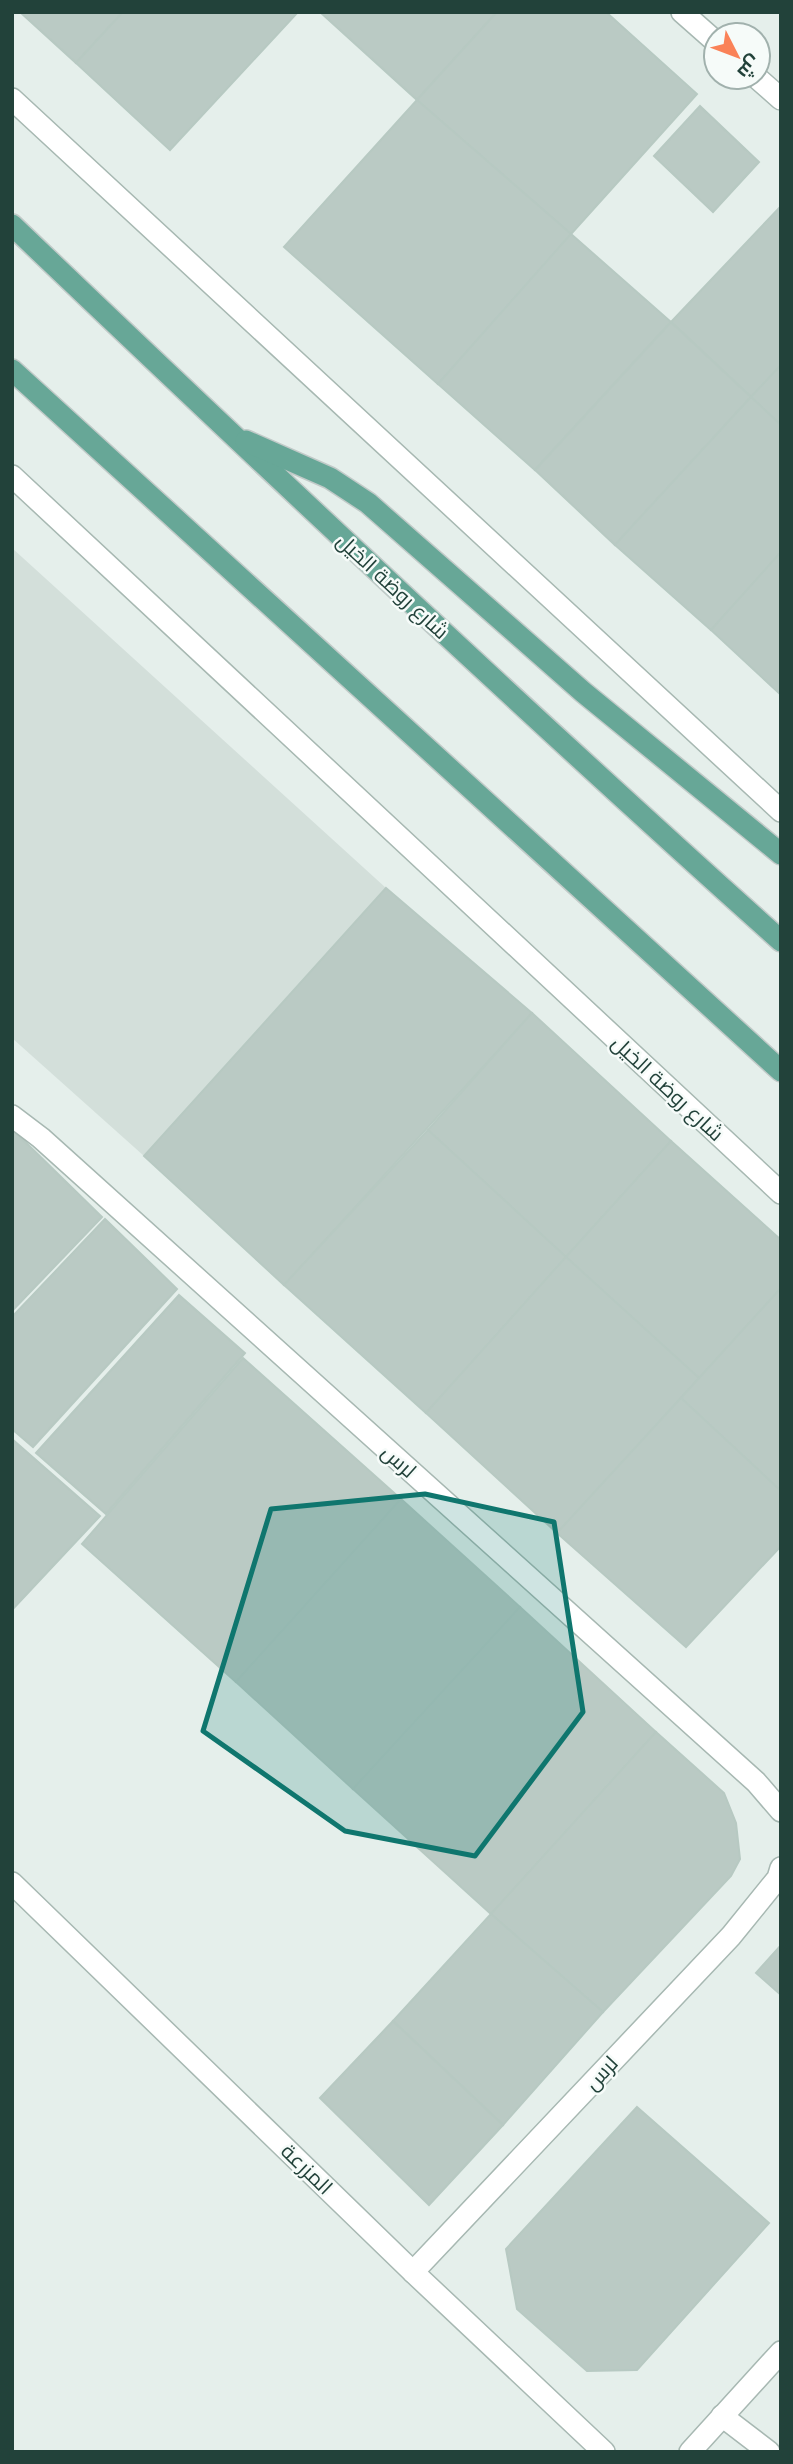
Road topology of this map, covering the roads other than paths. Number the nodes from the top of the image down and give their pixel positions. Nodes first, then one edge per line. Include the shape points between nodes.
1 (682, 12) edge
2 (702, 30) edge
3 (12, 99) edge
4 (12, 225) edge
5 (12, 370) edge
6 (234, 437) junction
7 (12, 476) edge
8 (12, 496) edge
9 (34, 496) junction
10 (781, 811) edge
11 (781, 853) edge
12 (781, 941) edge
13 (781, 1071) edge
14 (12, 1116) edge
15 (781, 1193) edge
16 (781, 1811) edge
17 (781, 1868) edge
18 (12, 1884) edge
19 (413, 2272) junction
20 (781, 2351) edge
21 (722, 2416) junction
22 (604, 2452) edge
23 (690, 2452) edge
24 (769, 2452) edge

1 - 2 street
3 - 10 street
4 - 6 main road, شارع روضة الخيل
5 - 13 main road
6 - 11 main road via 330,478 368,503 583,692
6 - 12 main road, شارع روضة الخيل
7 - 9 street, شارع روضة الخيل
8 - 9 street
9 - 15 street, شارع روضة الخيل
14 - 16 street, لرس via 62,1156 756,1782
17 - 19 street, لرس via 778,1878 731,1936
18 - 19 street, المزرعة
19 - 22 street, المزرعة
20 - 21 street
21 - 23 street
21 - 24 street

